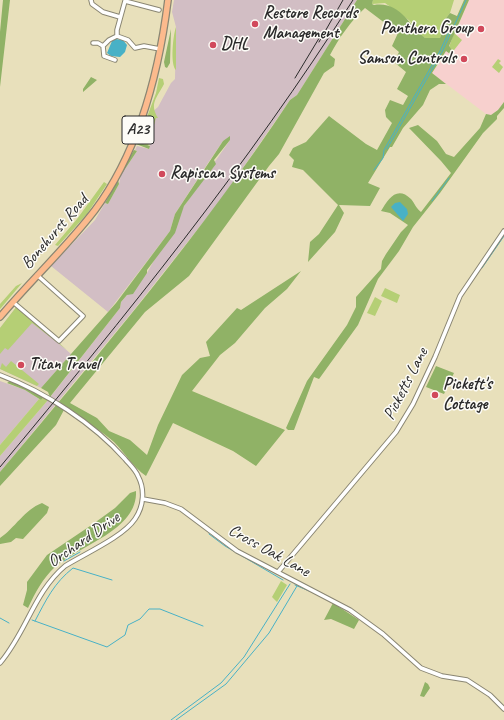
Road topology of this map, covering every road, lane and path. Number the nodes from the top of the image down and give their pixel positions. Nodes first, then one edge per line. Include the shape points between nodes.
1 (91, 0) edge
2 (168, 0) edge
3 (159, 10) dead end
4 (120, 17) junction
5 (117, 36) junction
6 (93, 43) dead end
7 (103, 46) junction
8 (161, 49) junction
9 (115, 60) dead end
10 (504, 231) edge
11 (37, 275) junction
12 (13, 302) junction
13 (0, 317) edge
14 (0, 375) edge
15 (143, 499) junction
16 (278, 572) junction
17 (0, 663) edge
18 (504, 709) edge

1 - 4 street via 99,10
2 - 8 main road, Bonehurst Road / A23
3 - 4 street via 125,0
4 - 5 street
5 - 7 street
5 - 8 street via 128,40 135,48 144,46
6 - 7 street
7 - 9 street via 104,56
8 - 11 main road, Bonehurst Road / A23 via 140,125 112,182 80,229
10 - 16 street, Picketts Lane via 460,296 419,393 396,432
11 - 12 main road, Bonehurst Road / A23
11 - 12 street via 83,316 62,340 57,339
12 - 13 main road, Bonehurst Road / A23
14 - 15 street via 42,395 101,434 138,476
15 - 16 street, Cross Oak Lane via 181,509 226,544
15 - 17 street, Orchard Drive via 139,512 129,527 64,566 50,580 14,644
16 - 18 street, Cross Oak Lane via 350,610 383,634 421,668 442,676 467,680 490,695

